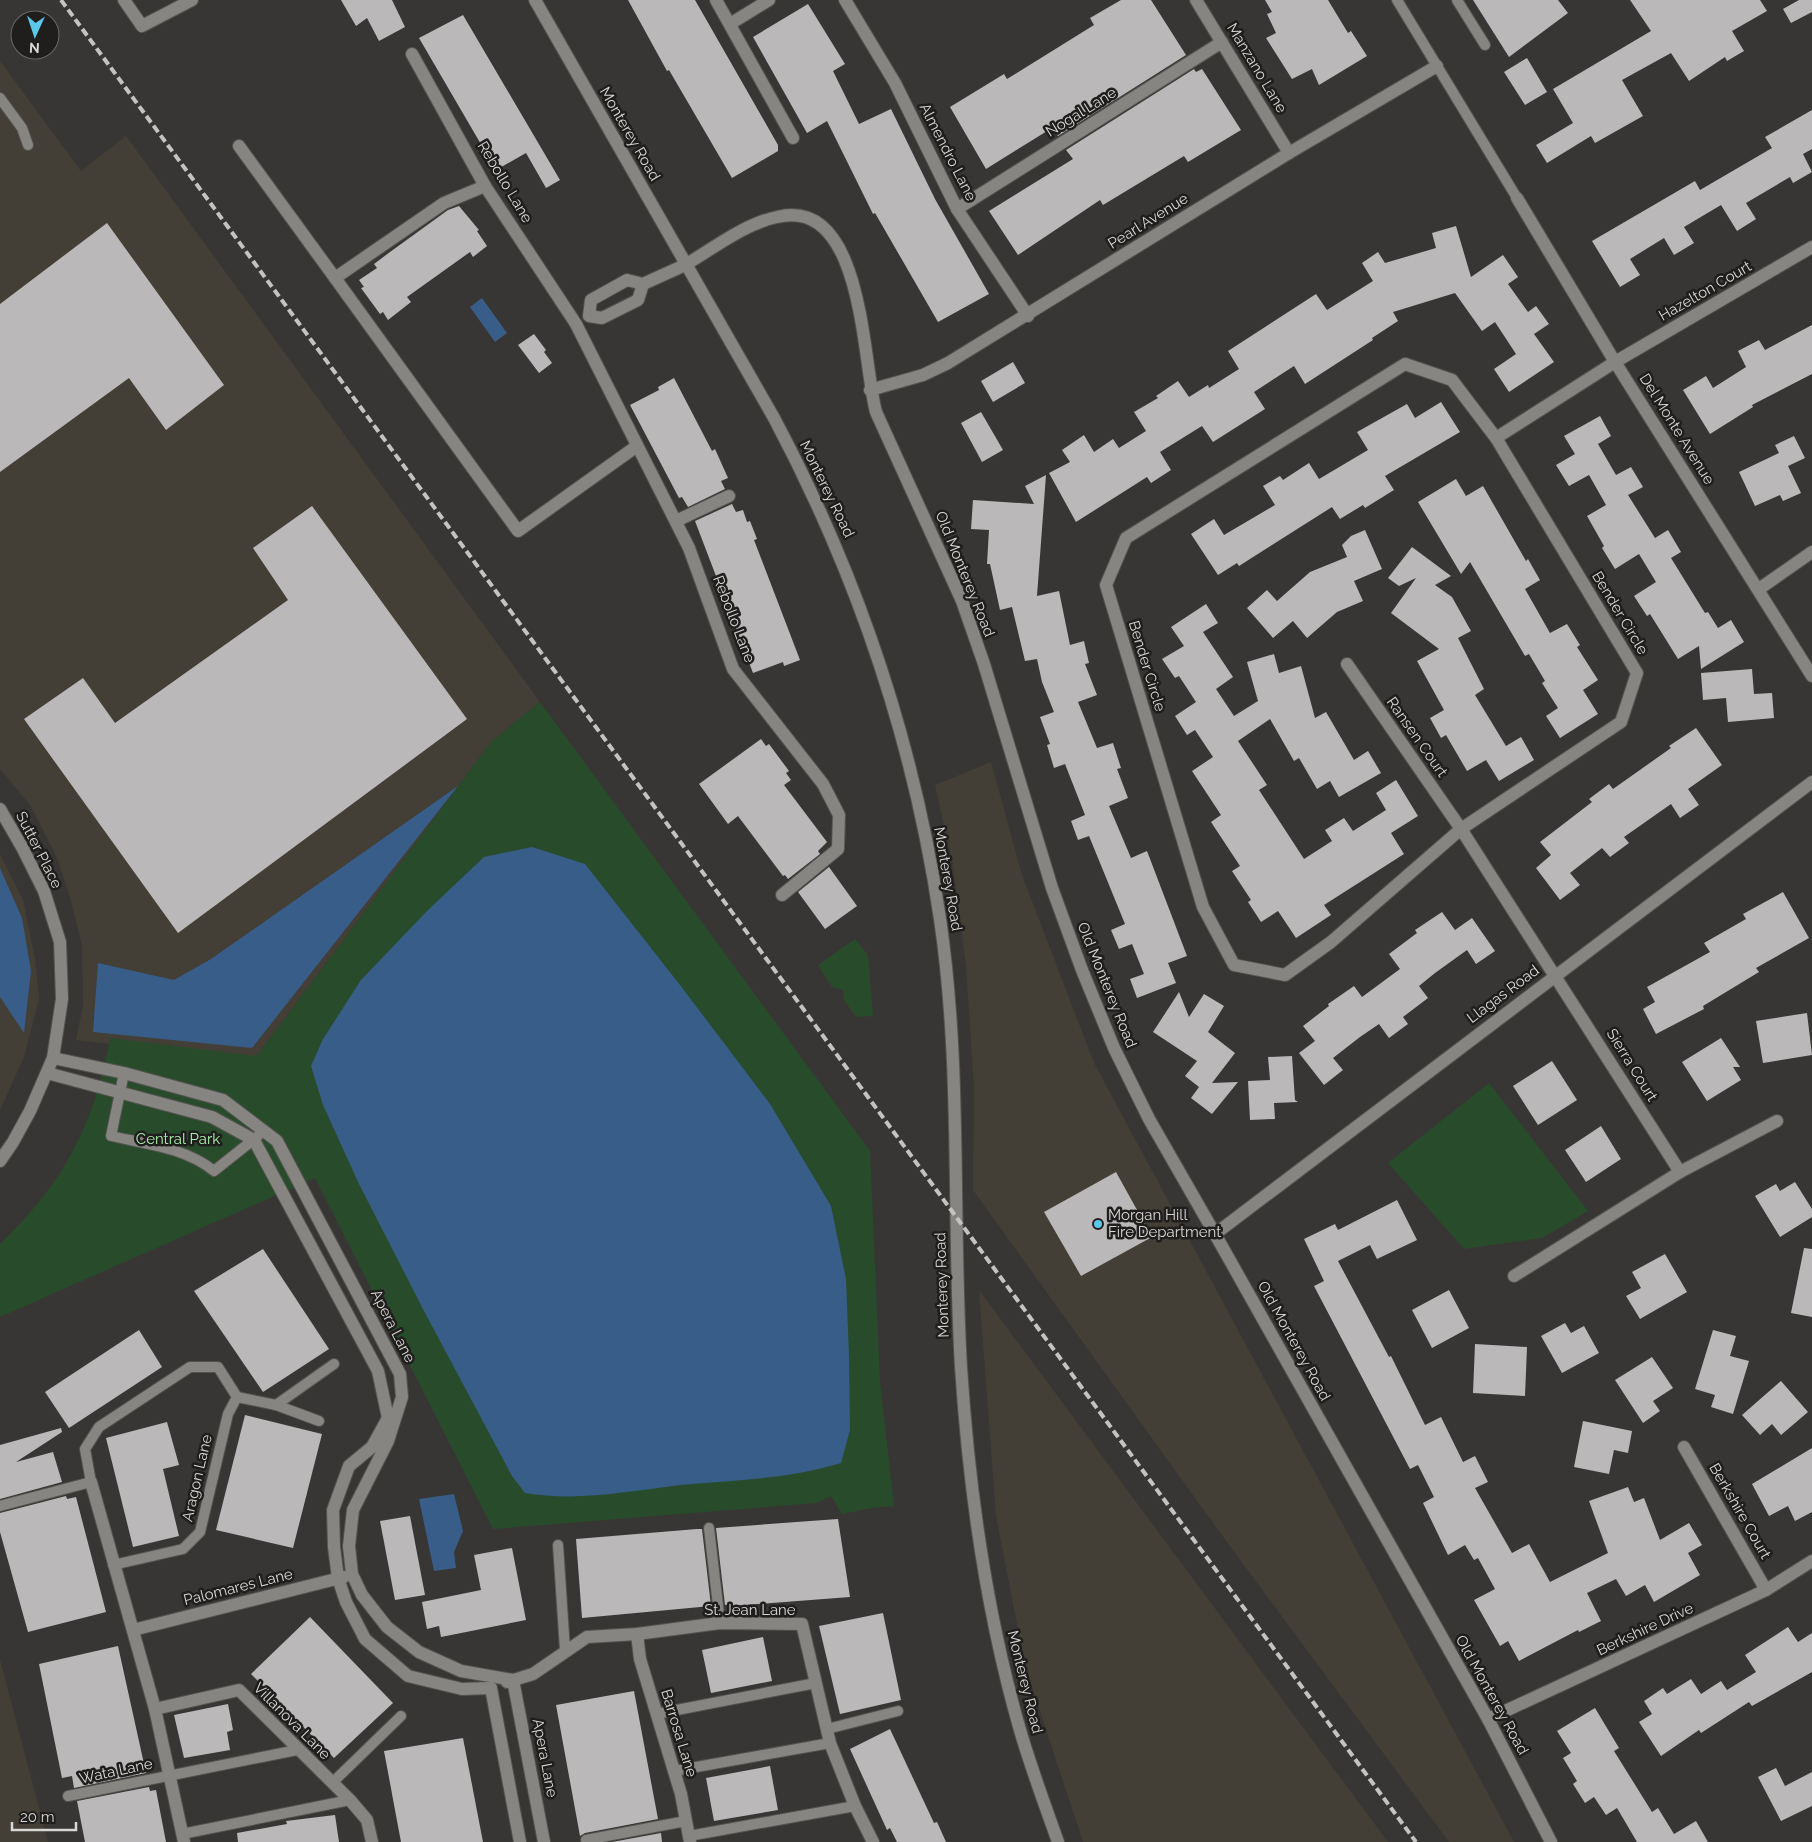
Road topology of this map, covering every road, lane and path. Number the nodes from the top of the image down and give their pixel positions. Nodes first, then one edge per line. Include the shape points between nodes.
1 (124, 0) edge
2 (192, 0) edge
3 (535, 0) edge
4 (716, 0) edge
5 (769, 0) edge
6 (844, 0) edge
7 (1196, 0) edge
8 (1397, 0) edge
9 (1457, 0) edge
10 (730, 24) junction
11 (1222, 42) junction
12 (1485, 45) dead end
13 (412, 54) dead end
14 (1437, 66) junction
15 (0, 98) edge
16 (793, 138) dead end
17 (28, 145) dead end
18 (240, 146) dead end
19 (1289, 153) junction
20 (485, 186) junction
21 (1517, 198) joint
22 (957, 209) junction
23 (1812, 247) edge
24 (685, 265) junction
25 (335, 278) junction
26 (644, 284) junction
27 (590, 316) junction
28 (1028, 316) junction
29 (576, 324) junction
30 (1615, 362) junction
31 (870, 390) junction
32 (1496, 438) junction
33 (637, 446) junction
34 (729, 496) dead end
35 (676, 521) junction
36 (1812, 552) edge
37 (1759, 589) junction
38 (1347, 664) dead end
39 (1812, 676) edge
40 (1812, 782) edge
41 (0, 809) edge
42 (1461, 829) junction
43 (782, 895) dead end
44 (1556, 975) junction
45 (53, 1058) junction
46 (47, 1073) junction
47 (124, 1073) junction
48 (121, 1092) junction
49 (1777, 1121) dead end
50 (259, 1135) junction
51 (0, 1161) edge
52 (1680, 1172) junction
53 (1215, 1234) junction
54 (1514, 1276) dead end
55 (334, 1364) dead end
56 (237, 1397) junction
57 (276, 1405) junction
58 (319, 1421) dead end
59 (1684, 1447) dead end
60 (91, 1482) junction
61 (0, 1506) edge
62 (709, 1528) dead end
63 (558, 1545) dead end
64 (1812, 1561) edge
65 (113, 1565) junction
66 (352, 1574) junction
67 (338, 1578) junction
68 (1766, 1590) junction
69 (720, 1623) junction
70 (133, 1630) junction
71 (637, 1634) junction
72 (565, 1650) junction
73 (513, 1680) junction
74 (816, 1683) junction
75 (491, 1688) junction
76 (155, 1709) junction
77 (898, 1711) dead end
78 (656, 1714) junction
79 (401, 1716) dead end
80 (1488, 1720) junction
81 (827, 1729) junction
82 (830, 1743) junction
83 (297, 1750) junction
84 (674, 1771) junction
85 (170, 1775) junction
86 (333, 1782) junction
87 (68, 1796) dead end
88 (350, 1800) junction
89 (855, 1806) junction
90 (686, 1821) junction
91 (183, 1838) edge
92 (689, 1839) edge
93 (586, 1840) dead end
94 (372, 1842) edge
95 (520, 1842) edge
96 (544, 1842) edge
97 (873, 1842) edge
98 (1058, 1842) edge
99 (1551, 1842) edge

1 - 2 street via 142,26
3 - 24 street, Monterey Road
4 - 10 street
5 - 10 street
6 - 22 street, Almendro Lane via 895,83
7 - 11 street, Manzano Lane
8 - 14 lane
9 - 12 lane
10 - 16 street
11 - 19 street, Manzano Lane
11 - 22 street, Nogal Lane
13 - 20 street, Rebollo Lane
14 - 19 street, Pearl Avenue
14 - 21 lane
15 - 17 lane via 22,128
18 - 25 street
19 - 28 street, Pearl Avenue
20 - 25 street via 444,202
20 - 29 street, Rebollo Lane
21 - 30 street, Del Monte Avenue
22 - 28 street, Almendro Lane
23 - 30 street, Hazelton Court
24 - 26 street
24 - 31 street, Old Monterey Road via 762,221 779,216 813,221 830,233 841,247 850,270
24 - 98 street, Monterey Road via 774,418 837,546 882,672 917,798 940,920 948,986 961,1364 972,1499 1006,1678 1020,1732
25 - 33 street via 518,530
26 - 27 street via 638,300 602,318
26 - 27 street via 627,280 591,300
27 - 29 street
28 - 31 street, Pearl Avenue via 932,371
29 - 33 street, Rebollo Lane
30 - 32 street
30 - 37 street, Del Monte Avenue
31 - 53 street, Old Monterey Road via 885,434 962,601 1052,888 1082,970 1114,1048 1149,1118
32 - 42 street, Bender Circle via 1637,673 1621,722
32 - 42 street, Bender Circle via 1452,380 1405,364 1126,538 1106,585 1203,908 1234,965 1285,974 1331,942
33 - 35 street, Rebollo Lane
34 - 35 street
35 - 43 street, Rebollo Lane via 734,669 823,784 840,815 838,849
36 - 37 street
37 - 39 street, Del Monte Avenue
38 - 42 street, Ransen Court
40 - 44 street, Llagas Road
41 - 45 street, Sutter Place via 44,891 60,942 62,999
42 - 44 street
44 - 52 street, Sierra Court
44 - 53 street, Llagas Road
45 - 46 street, Sutter Place
45 - 47 street, Apera Lane
46 - 48 street, Apera Lane
46 - 51 street, Sutter Place via 22,1127
47 - 48 lane
47 - 50 street, Apera Lane via 223,1100
48 - 50 street, Apera Lane via 212,1117
48 - 50 lane via 111,1136 200,1159 214,1171
49 - 52 street
50 - 66 street, Apera Lane via 277,1141 400,1374 402,1397 388,1441 352,1510 349,1546
50 - 67 street, Apera Lane via 378,1372 388,1418 372,1447 350,1466 333,1510
52 - 54 street
53 - 80 street, Old Monterey Road
55 - 57 lane
56 - 57 lane
56 - 60 lane via 218,1367 190,1367 99,1427 85,1449
56 - 65 lane, Aragon Lane via 228,1414 200,1532 183,1549
57 - 58 lane
59 - 68 street, Berkshire Court
60 - 61 lane
60 - 65 street
62 - 69 lane
63 - 72 lane
64 - 68 street, Berkshire Drive
65 - 70 street
66 - 67 street, Palomares Lane
66 - 73 street, Apera Lane via 362,1595 387,1627 418,1652 461,1671
67 - 70 street, Palomares Lane
67 - 75 street, Apera Lane via 365,1639 408,1676 462,1689
68 - 80 street, Berkshire Drive
69 - 71 street, St. Jean Lane
69 - 74 street, St. Jean Lane via 802,1624
70 - 76 street
71 - 72 street, St. Jean Lane via 587,1637
71 - 78 street, Barrosa Lane via 640,1660
72 - 73 street, St. Jean Lane via 533,1674
73 - 75 street, Apera Lane
73 - 96 street, Apera Lane
74 - 78 lane
74 - 81 street, St. Jean Lane
75 - 95 street
76 - 83 street, Villanova Lane via 238,1690
76 - 85 street
77 - 81 lane
78 - 84 street, Barrosa Lane
79 - 86 lane
80 - 99 street, Old Monterey Road
81 - 82 street, St. Jean Lane
82 - 84 lane
82 - 89 street, St. Jean Lane
83 - 85 lane, Wata Lane
83 - 86 street, Villanova Lane
84 - 90 street, Barrosa Lane
85 - 87 lane, Wata Lane
85 - 91 street
86 - 88 street, Villanova Lane
88 - 91 lane
88 - 94 street, Villanova Lane via 366,1820
89 - 92 lane
89 - 97 street, St. Jean Lane
90 - 92 street, Barrosa Lane
90 - 93 lane

